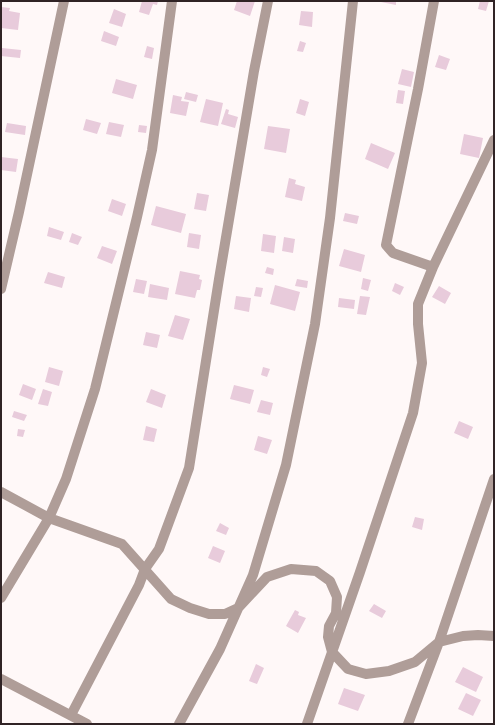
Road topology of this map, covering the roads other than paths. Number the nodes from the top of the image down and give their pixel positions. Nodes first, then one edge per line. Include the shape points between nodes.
1 (64, 1) edge
2 (172, 1) edge
3 (268, 1) edge
4 (353, 1) edge
5 (434, 1) edge
6 (494, 140) edge
7 (433, 267) junction
8 (1, 289) edge
9 (494, 479) edge
10 (1, 492) edge
11 (49, 518) junction
12 (145, 569) junction
13 (1, 598) edge
14 (238, 608) junction
15 (494, 636) edge
16 (438, 642) junction
17 (332, 652) junction
18 (1, 679) edge
19 (71, 716) junction
20 (86, 724) edge
21 (179, 724) edge
22 (308, 724) edge
23 (408, 724) edge

1 - 8 street
2 - 11 street via 152,150 137,217 95,389 66,479
3 - 12 street via 248,101 189,468 158,549
4 - 14 street via 330,218 315,324 286,465 253,575
5 - 7 street via 386,245 394,253
6 - 7 street
7 - 17 street via 418,304 422,363 413,413
9 - 16 street
10 - 11 street
11 - 12 street via 122,544
11 - 13 street
12 - 14 street via 171,599 190,608 209,614 225,614
12 - 19 street
14 - 17 street via 267,577 291,569 316,571 330,581 337,597 336,613 328,631
14 - 21 street via 220,649
15 - 16 street via 478,634
16 - 17 street via 415,662 389,671 366,674 348,669
16 - 23 street
17 - 22 street
18 - 19 street
19 - 20 street

